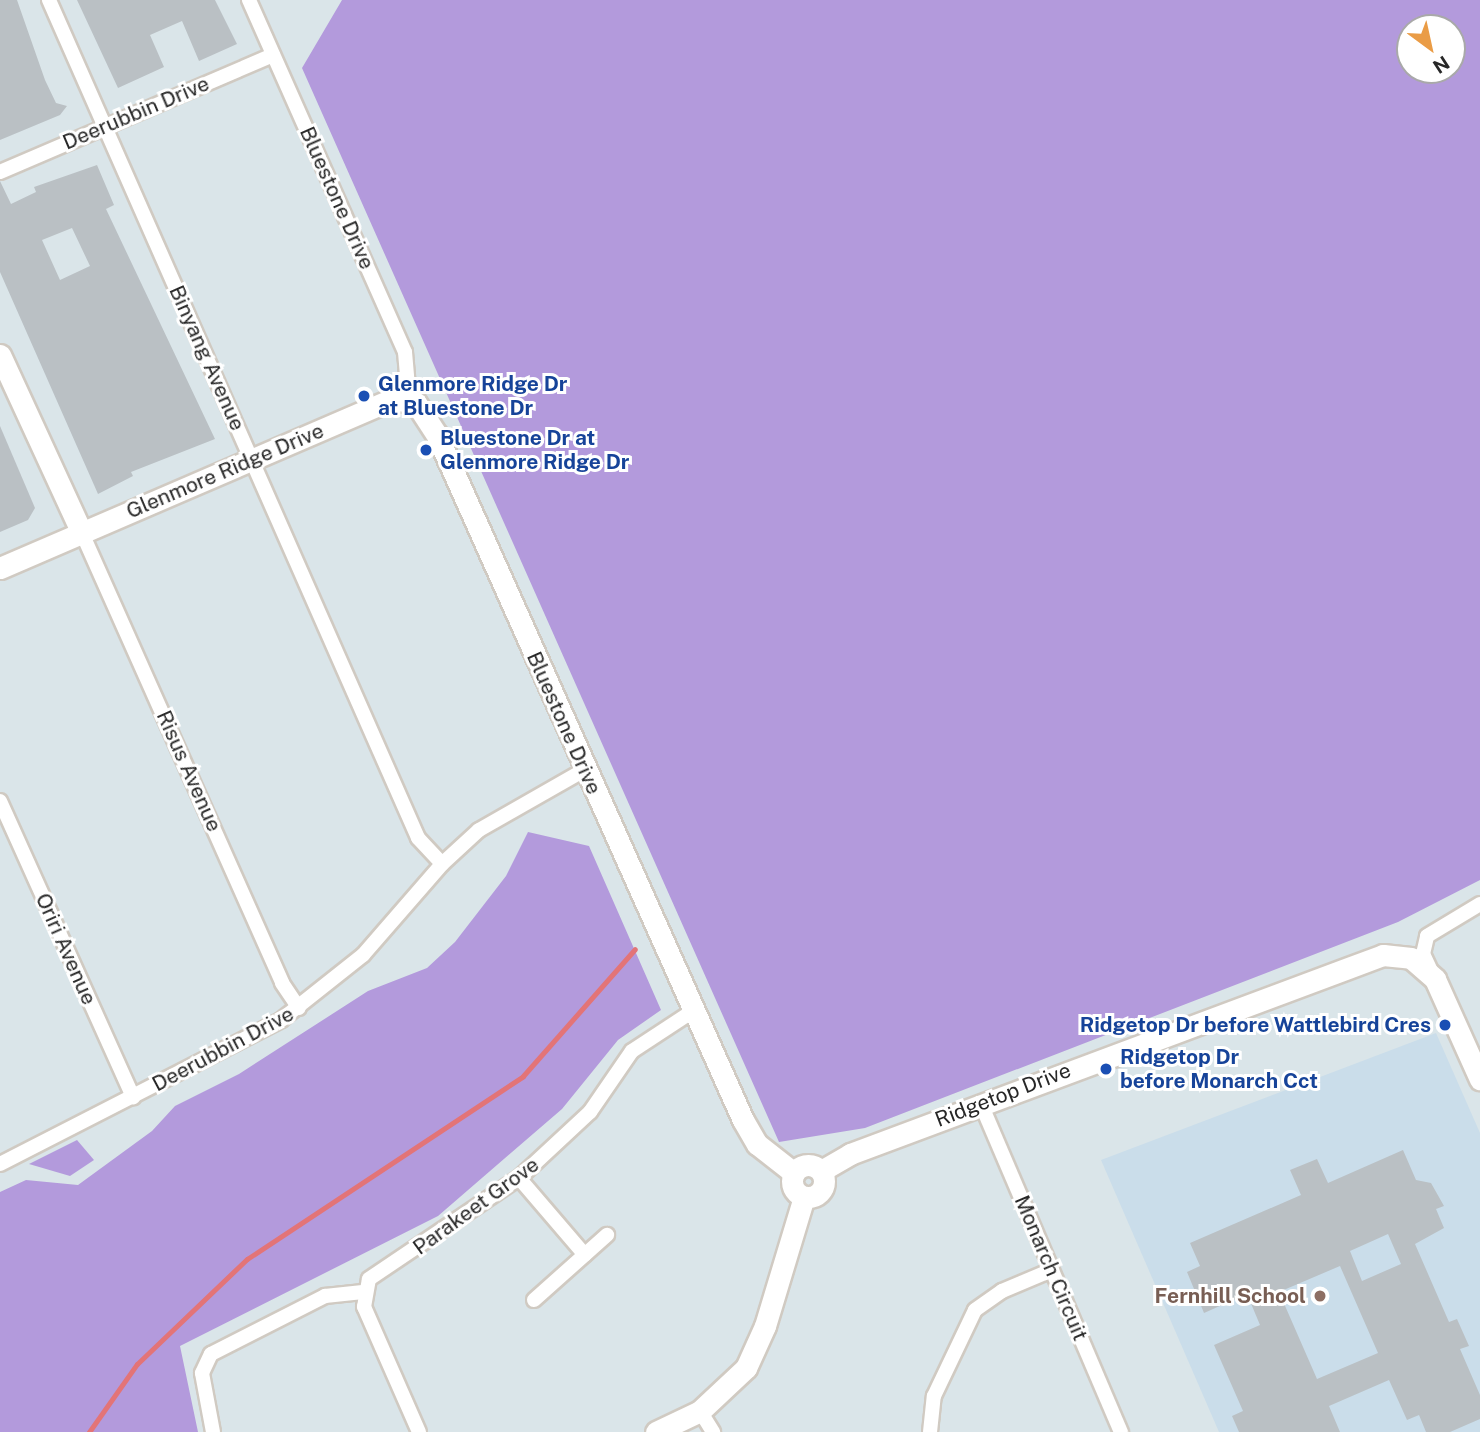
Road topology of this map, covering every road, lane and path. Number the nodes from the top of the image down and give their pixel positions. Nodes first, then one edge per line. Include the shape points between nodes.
1 (49, 0) edge
2 (249, 0) edge
3 (273, 55) junction
4 (106, 127) junction
5 (0, 172) edge
6 (0, 355) edge
7 (409, 399) junction
8 (253, 461) junction
9 (82, 533) junction
10 (0, 568) edge
11 (584, 770) junction
12 (0, 802) edge
13 (442, 864) junction
14 (1480, 904) edge
15 (1436, 979) junction
16 (299, 1008) junction
17 (692, 1010) junction
18 (1480, 1079) edge
19 (133, 1097) junction
20 (981, 1104) junction
21 (0, 1164) edge
22 (821, 1171) junction
23 (794, 1173) junction
24 (519, 1178) junction
25 (804, 1197) junction
26 (607, 1235) dead end
27 (585, 1255) junction
28 (1052, 1270) junction
29 (363, 1292) junction
30 (534, 1300) dead end
31 (700, 1411) junction
32 (213, 1432) edge
33 (419, 1432) edge
34 (656, 1432) edge
35 (713, 1432) edge
36 (930, 1432) edge
37 (1121, 1432) edge

1 - 4 street, Binyang Avenue
2 - 3 street, Bluestone Drive
3 - 4 street, Deerubbin Drive
3 - 7 street, Bluestone Drive via 405,352
4 - 5 street, Deerubbin Drive
4 - 8 street, Binyang Avenue
6 - 9 street
7 - 8 street, Glenmore Ridge Drive via 392,399
7 - 11 street, Bluestone Drive via 423,410 437,435
8 - 9 street, Glenmore Ridge Drive
8 - 13 street, Binyang Avenue via 418,838
9 - 10 street, Glenmore Ridge Drive
9 - 16 street, Risus Avenue via 282,983
11 - 13 street, Deerubbin Drive via 497,817
11 - 17 street, Bluestone Drive
12 - 19 street, Oriri Avenue
13 - 16 street, Deerubbin Drive via 363,955
14 - 15 street via 1454,917 1424,942 1425,959
15 - 18 street, Ridgetop Drive
15 - 20 street, Ridgetop Drive via 1411,958 1377,956
16 - 19 street, Deerubbin Drive
17 - 23 street, Bluestone Drive via 757,1144
17 - 24 street, Parakeet Grove via 632,1051 590,1112
19 - 21 street, Deerubbin Drive
20 - 22 street, Ridgetop Drive via 850,1154
20 - 28 street, Monarch Circuit
22 - 23 street via 807,1165
22 - 25 street via 822,1190
23 - 25 street via 793,1188
24 - 27 street
24 - 29 street, Parakeet Grove via 375,1274
25 - 31 street via 753,1354 731,1385
26 - 27 street
27 - 30 street
28 - 36 street via 1002,1291 975,1310 934,1396
28 - 37 street, Monarch Circuit
29 - 32 street via 325,1296 211,1354 202,1373
29 - 33 street via 364,1307
31 - 34 street
31 - 35 street

